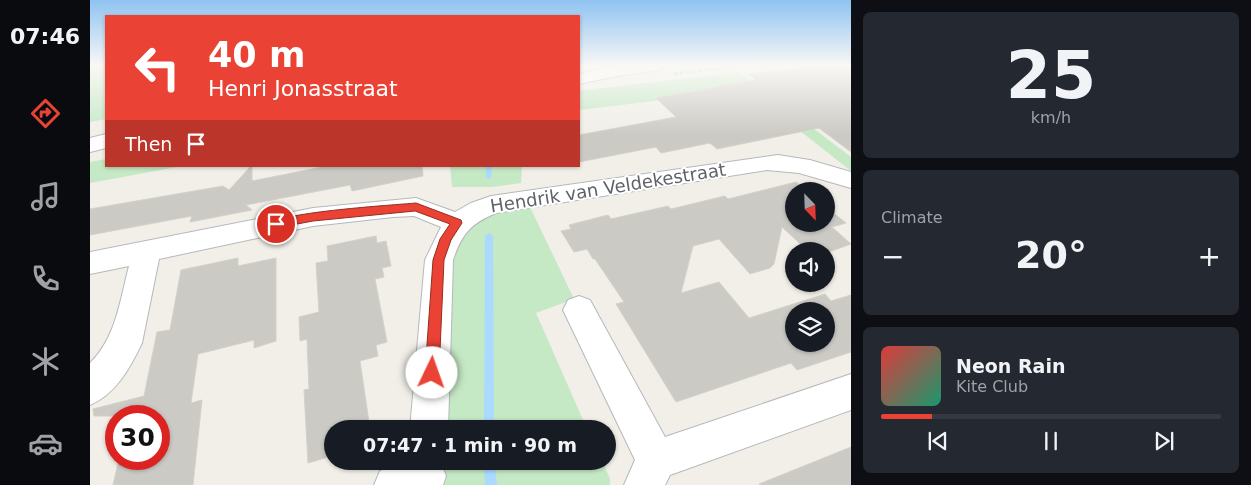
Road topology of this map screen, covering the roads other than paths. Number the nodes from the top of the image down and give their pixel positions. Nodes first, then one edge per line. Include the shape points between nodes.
1 (105, 141) edge
2 (90, 145) edge
3 (851, 180) edge
4 (457, 223) junction
5 (147, 252) junction
6 (90, 263) edge
7 (579, 310) dead end
8 (90, 387) edge
9 (851, 392) edge
10 (429, 420) edge
11 (650, 473) edge

1 - 2 street
3 - 4 street, Hendrik van Veldekestraat via 799,164 767,163 491,205 470,213
4 - 5 street via 416,207 393,208 313,217
4 - 10 street, Hendrik van Veldekestraat via 438,260
5 - 6 street
5 - 8 street via 125,343 111,366
7 - 11 street
9 - 11 street

